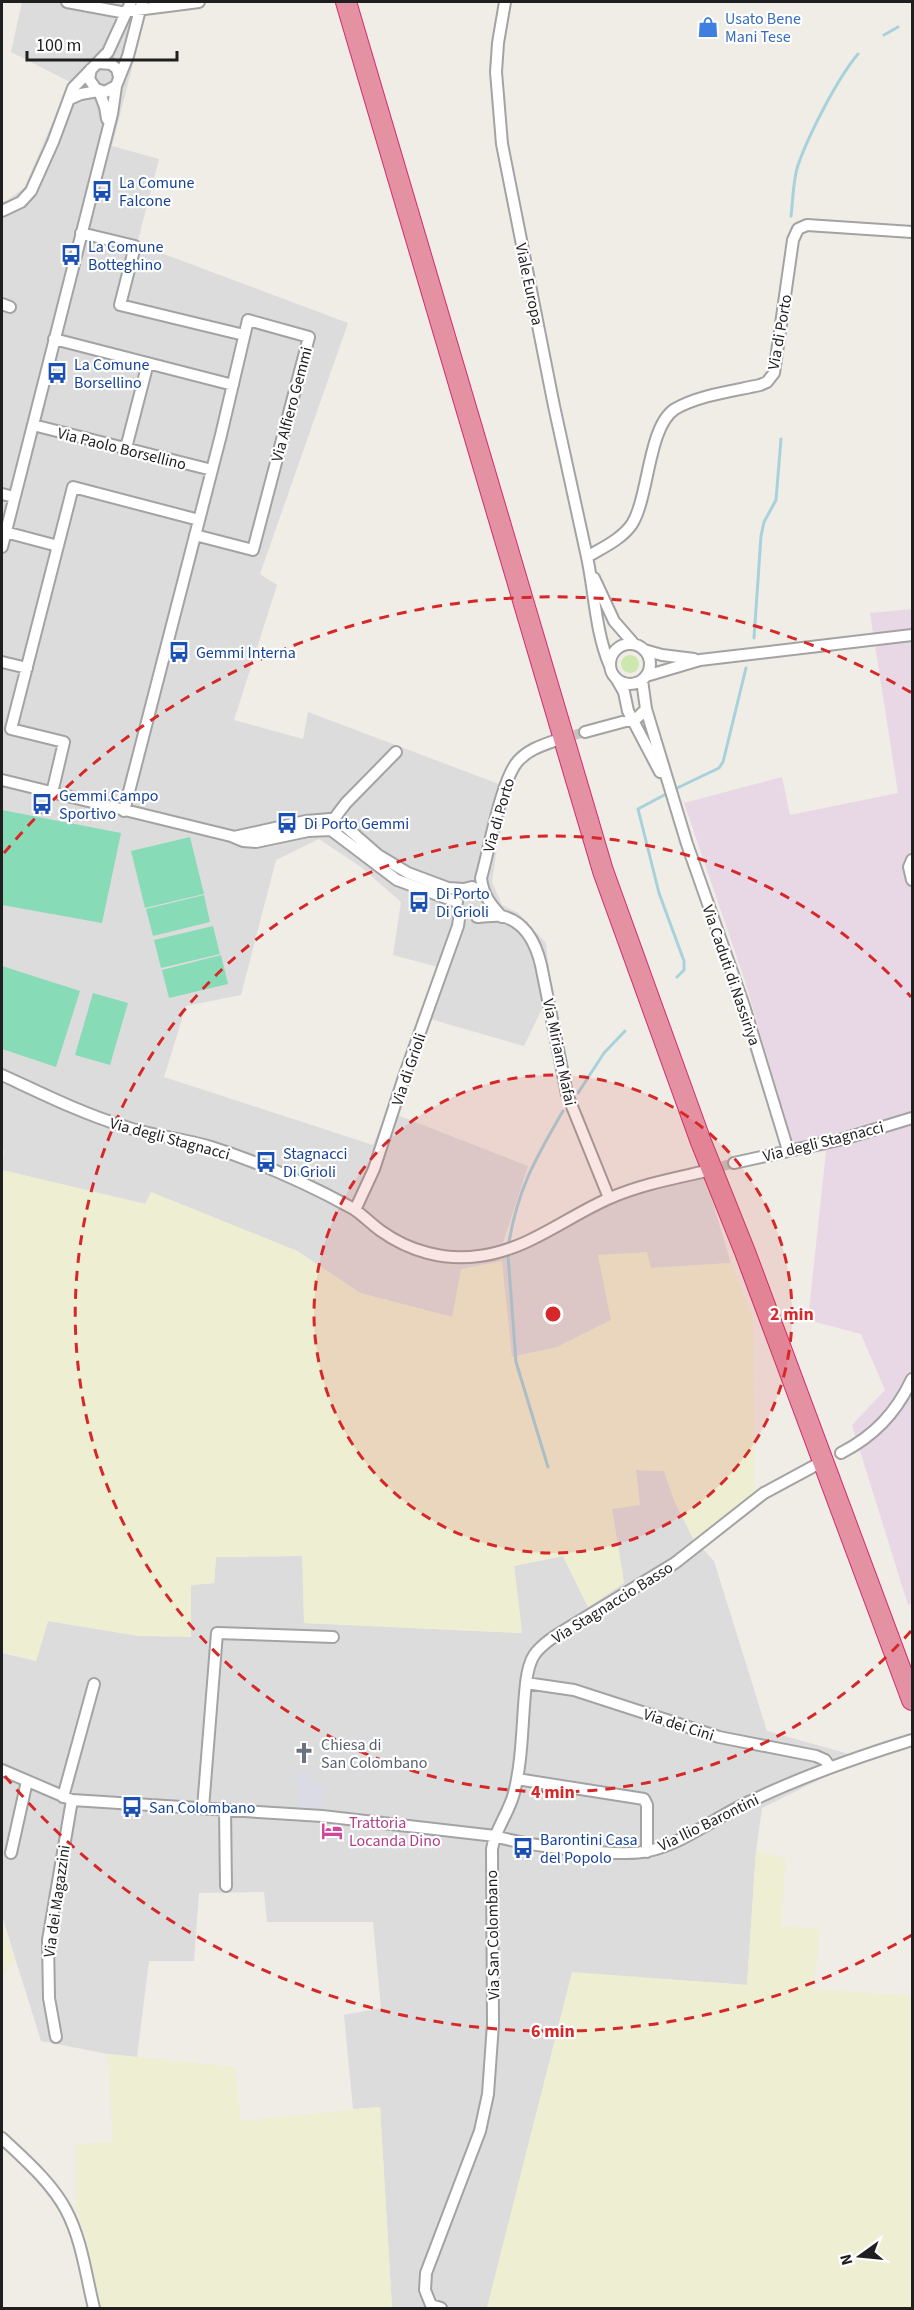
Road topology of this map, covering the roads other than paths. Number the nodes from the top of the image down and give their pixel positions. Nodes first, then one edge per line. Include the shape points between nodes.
1 (67, 2) edge
2 (199, 2) edge
3 (346, 2) edge
4 (359, 2) edge
5 (504, 2) edge
6 (141, 5) edge
7 (128, 6) edge
8 (95, 65) junction
9 (117, 81) junction
10 (98, 91) junction
11 (70, 99) junction
12 (108, 126) junction
13 (2, 211) edge
14 (912, 232) edge
15 (81, 233) junction
16 (244, 335) junction
17 (54, 339) junction
18 (148, 363) junction
19 (233, 385) junction
20 (33, 425) junction
21 (126, 448) junction
22 (212, 470) junction
23 (2, 494) edge
24 (14, 497) junction
25 (199, 520) junction
26 (5, 532) junction
27 (195, 535) junction
28 (58, 546) junction
29 (2, 548) edge
30 (588, 561) junction
31 (912, 635) edge
32 (634, 644) junction
33 (645, 650) junction
34 (700, 660) junction
35 (2, 662) edge
36 (610, 666) junction
37 (27, 668) junction
38 (616, 678) junction
39 (644, 678) junction
40 (626, 707) junction
41 (646, 709) junction
42 (633, 720) junction
43 (608, 727) junction
44 (585, 732) tunnel mouth
45 (554, 741) tunnel mouth
46 (396, 752) dead end
47 (2, 780) edge
48 (52, 793) junction
49 (674, 800) junction
50 (124, 811) junction
51 (334, 820) junction
52 (324, 829) junction
53 (234, 837) junction
54 (912, 860) edge
55 (481, 878) junction
56 (912, 880) edge
57 (467, 889) junction
58 (485, 895) junction
59 (458, 907) junction
60 (502, 916) junction
61 (476, 917) junction
62 (458, 926) junction
63 (2, 1076) edge
64 (912, 1118) edge
65 (788, 1150) junction
66 (734, 1163) tunnel mouth
67 (702, 1172) tunnel mouth
68 (609, 1198) junction
69 (355, 1210) junction
70 (912, 1379) edge
71 (841, 1453) dead end
72 (816, 1465) dead end
73 (333, 1637) dead end
74 (912, 1662) edge
75 (526, 1683) junction
76 (94, 1684) dead end
77 (912, 1700) edge
78 (912, 1740) edge
79 (830, 1767) junction
80 (2, 1770) edge
81 (517, 1779) junction
82 (27, 1781) junction
83 (68, 1799) junction
84 (203, 1808) junction
85 (225, 1809) junction
86 (495, 1836) junction
87 (11, 1852) dead end
88 (647, 1852) junction
89 (226, 1886) dead end
90 (56, 2037) dead end
91 (2, 2138) edge
92 (93, 2308) edge
93 (441, 2308) edge

1 - 7 street
2 - 6 street
3 - 77 highway via 603,871
4 - 74 highway via 618,876 655,984
5 - 30 street, Viale Europa via 496,72 503,155
6 - 7 street
6 - 9 street
7 - 8 street via 111,47
8 - 9 street via 111,63 117,69
8 - 10 street via 89,75
8 - 11 street via 75,85
9 - 10 street via 107,91
9 - 12 street
10 - 11 street
10 - 12 street
11 - 13 street via 31,190 21,202
12 - 15 street
14 - 30 street, Via di Porto via 807,225 798,229 793,240 774,373 760,385 694,402 669,414 658,436 633,522
15 - 16 street via 135,246 120,305
15 - 17 street
16 - 19 street
16 - 27 street, Via Alfiero Gemmi via 248,320 309,337 253,550
17 - 18 street
17 - 20 street
18 - 19 street
18 - 21 street
19 - 22 street
20 - 21 street, Via Paolo Borsellino
20 - 24 street
21 - 22 street, Via Paolo Borsellino
22 - 25 street
23 - 24 street
24 - 26 street
25 - 27 street
25 - 28 street via 73,487
26 - 28 street
26 - 29 street
27 - 50 street
28 - 37 street
30 - 32 street, Viale Europa via 606,607
30 - 36 street, Viale Europa via 594,608
31 - 34 street
32 - 33 street
32 - 36 street via 616,649
33 - 34 street
33 - 39 street via 650,665
34 - 39 street
35 - 37 street
36 - 38 street
37 - 48 street via 11,729 64,742
38 - 39 street via 627,684
38 - 40 street
39 - 41 street via 641,687
40 - 42 street
40 - 43 street
41 - 42 street
41 - 49 street, Via Caduti di Nassiriya
42 - 43 street
42 - 49 street, Via Caduti di Nassiriya
43 - 44 street
45 - 55 street, Via di Porto via 531,750 513,767
46 - 51 street
47 - 48 street
48 - 50 street
49 - 65 street, Via Caduti di Nassiriya
50 - 53 street
51 - 52 street
51 - 53 street via 306,821
51 - 57 street via 399,868 442,886
52 - 53 street via 256,842
52 - 59 street via 339,835 397,880
54 - 56 street
55 - 57 street
55 - 58 street, Via di Porto
57 - 58 street via 475,888
57 - 59 street via 459,895
58 - 60 street, Via Miriam Mafai
58 - 61 street via 485,909
59 - 61 street via 466,917
59 - 62 street, Via di Grioli
60 - 61 street
60 - 68 street, Via Miriam Mafai via 523,928 537,949 567,1094
61 - 62 street
62 - 69 street, Via di Grioli via 374,1169
63 - 69 street, Via degli Stagnacci via 108,1122 208,1146 263,1166
64 - 65 street, Via degli Stagnacci via 843,1139
65 - 66 street, Via degli Stagnacci
67 - 68 street, Via degli Stagnacci via 655,1182
68 - 69 street, Via degli Stagnacci via 520,1246 464,1258 409,1247
70 - 71 street via 897,1407 880,1427
72 - 75 street, Via Stagnaccio Basso via 764,1493 675,1563 540,1646 528,1667
73 - 84 street via 217,1634
75 - 79 street, Via dei Cini via 574,1690 718,1737 816,1756
75 - 81 street, Via Stagnaccio Basso
76 - 83 street, Via dei Magazzini
78 - 79 street, Via Ilio Barontini
79 - 88 street, Via Ilio Barontini
80 - 82 street
81 - 86 street, Via Stagnaccio Basso
81 - 88 street via 644,1799
82 - 83 street
82 - 87 street
83 - 84 street
83 - 90 street, Via dei Magazzini via 48,1940 49,1998
84 - 85 street
85 - 86 street
85 - 89 street
86 - 88 street, Via Ilio Barontini via 583,1849
86 - 93 street, Via San Colombano via 491,1858 493,2024 488,2094 480,2131 426,2272 425,2290 431,2305
91 - 92 street via 42,2177 66,2211 81,2250

